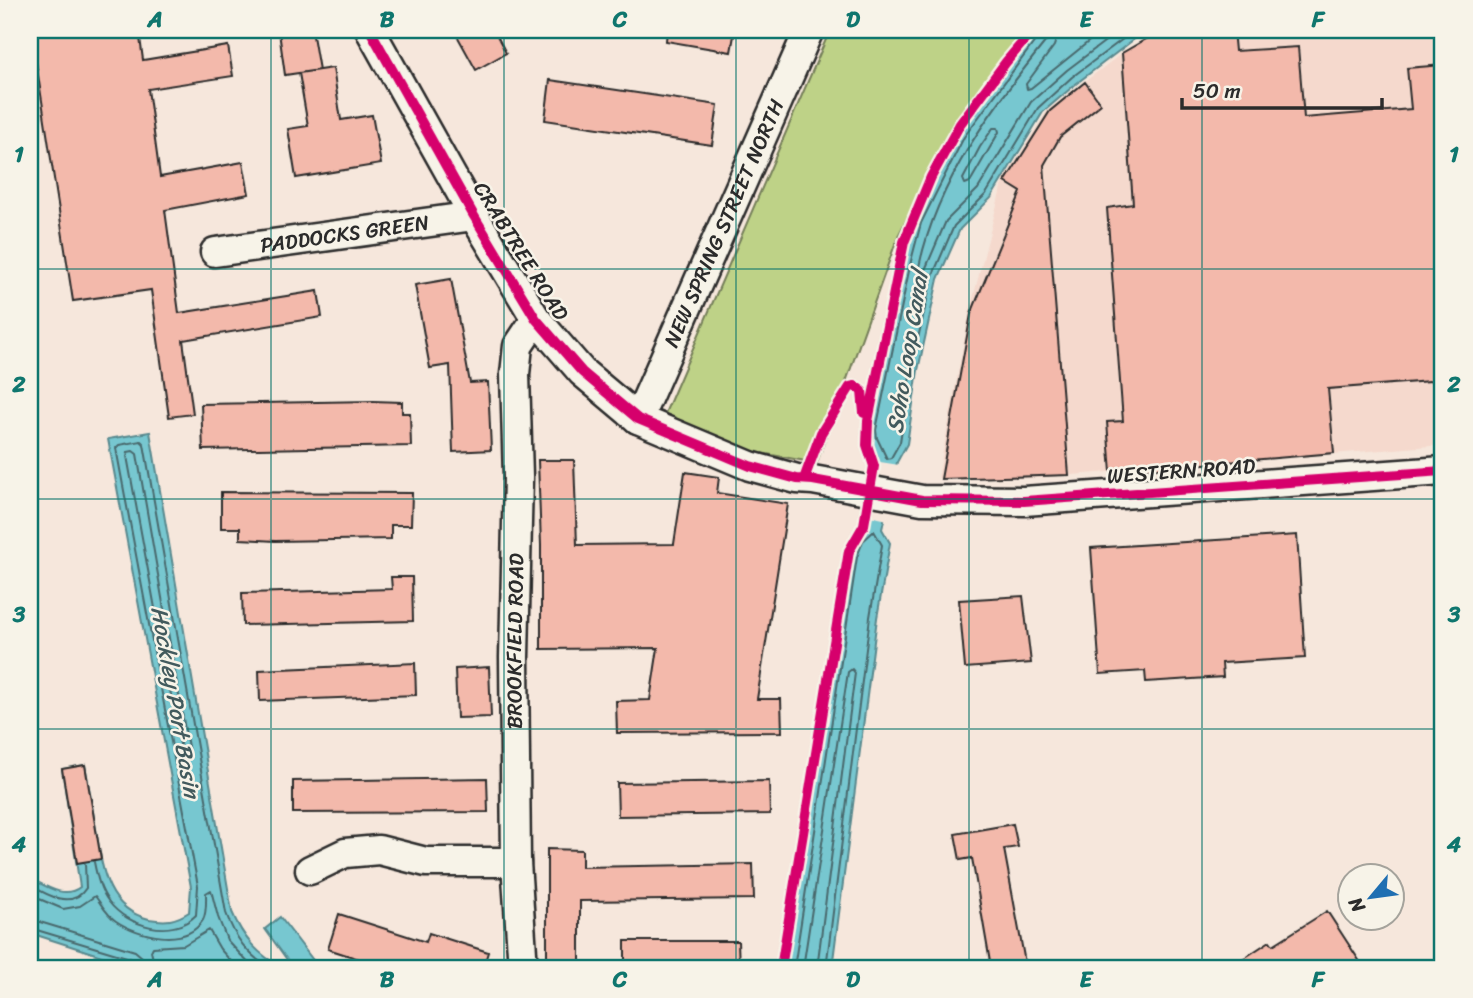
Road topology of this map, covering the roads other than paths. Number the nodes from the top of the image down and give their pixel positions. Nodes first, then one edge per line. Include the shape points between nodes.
1 (370, 30) edge
2 (809, 30) edge
3 (474, 216) junction
4 (215, 253) dead end
5 (536, 319) junction
6 (638, 419) junction
7 (1443, 471) edge
8 (813, 480) joint
9 (516, 862) junction
10 (310, 870) dead end
11 (523, 968) edge

1 - 3 street, CRABTREE ROAD
2 - 6 street, NEW SPRING STREET NORTH
3 - 4 street, PADDOCKS GREEN
3 - 5 street, CRABTREE ROAD
5 - 6 street, CRABTREE ROAD via 582,372
5 - 9 street, BROOKFIELD ROAD via 518,346 515,374
6 - 8 street, CRABTREE ROAD via 750,466
7 - 8 street, WESTERN ROAD via 1024,501 922,500
9 - 10 street via 426,862 378,839
9 - 11 street, BROOKFIELD ROAD

